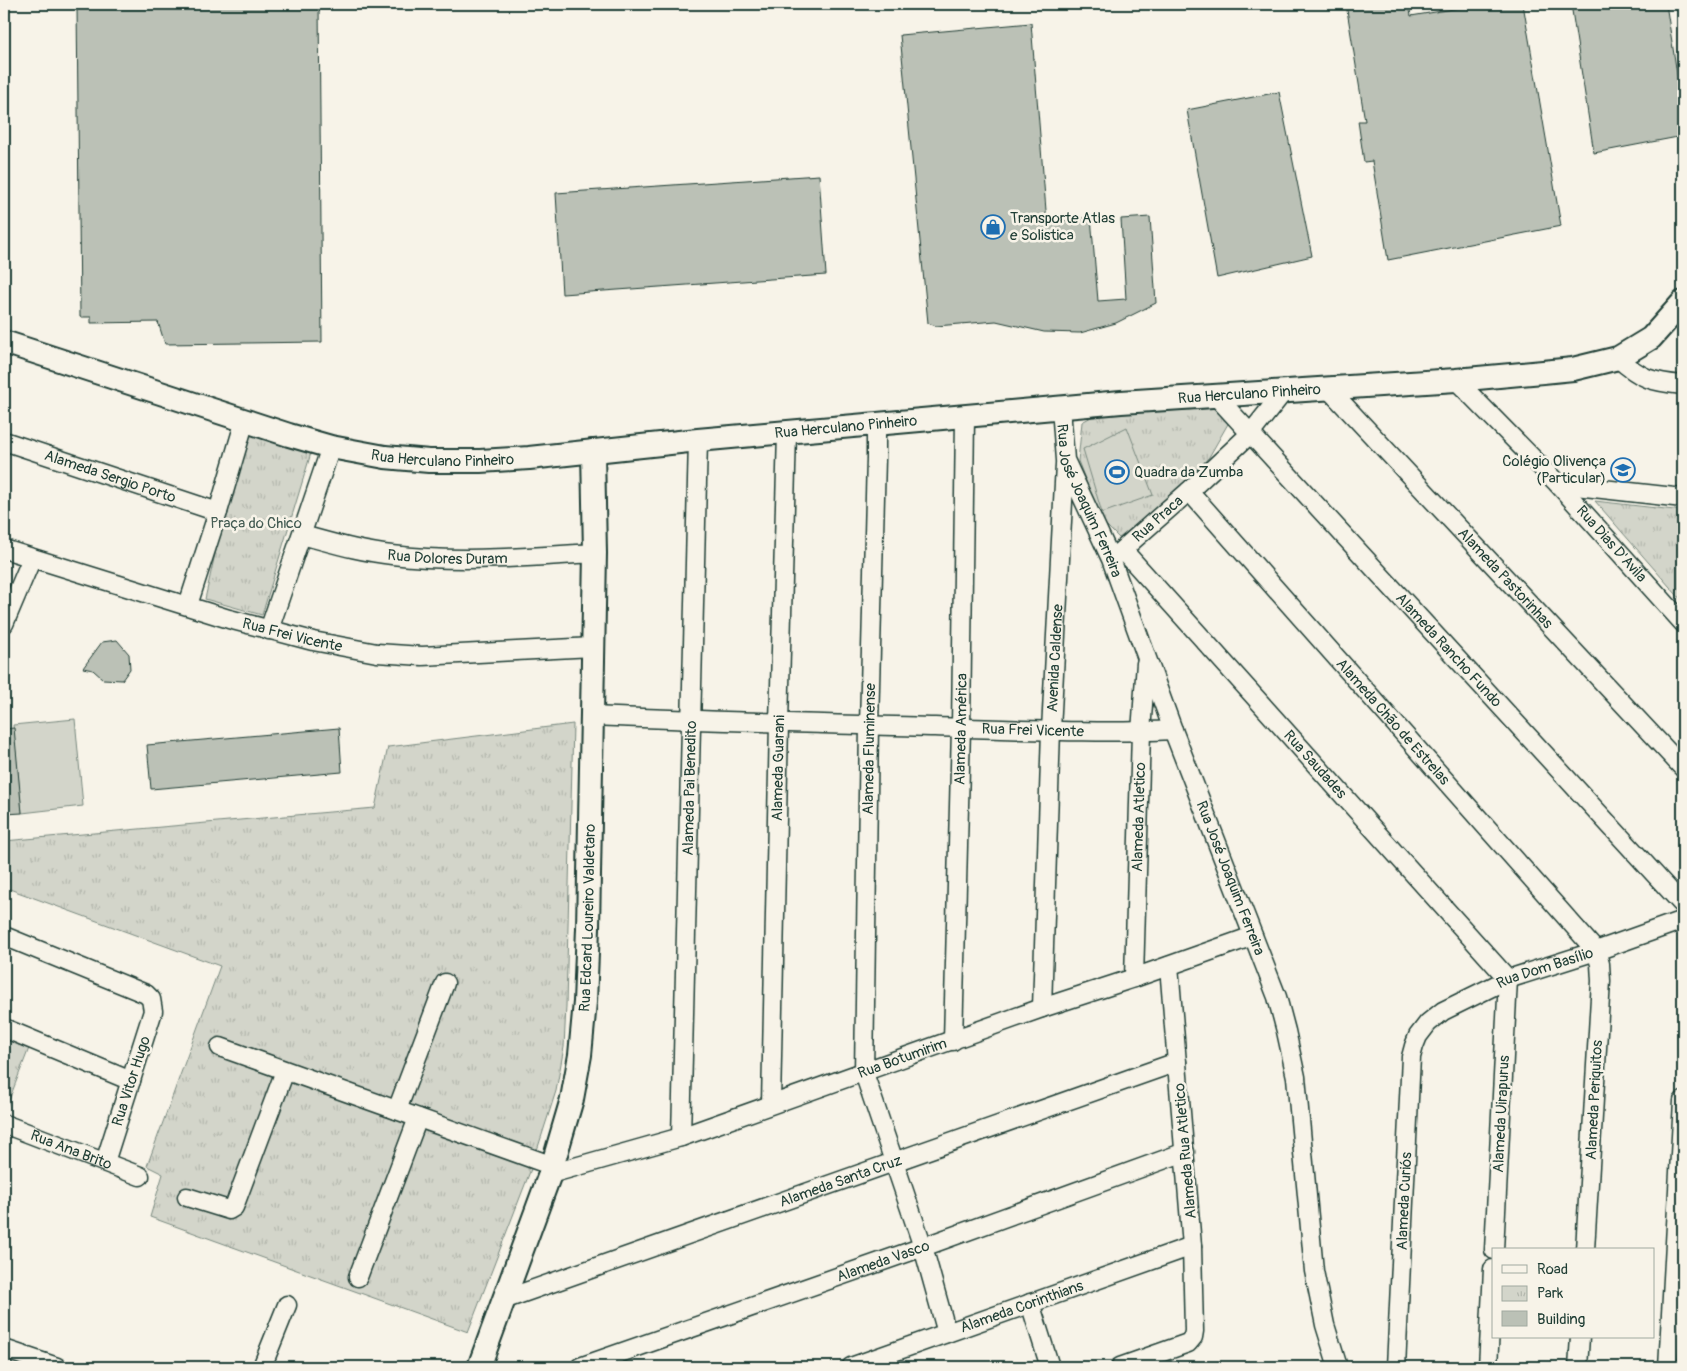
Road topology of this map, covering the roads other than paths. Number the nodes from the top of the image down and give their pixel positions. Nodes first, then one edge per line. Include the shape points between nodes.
1 (1683, 302) edge
2 (4, 342) edge
3 (1618, 358) junction
4 (1456, 380) junction
5 (1683, 385) edge
6 (1328, 388) junction
7 (1285, 390) junction
8 (1215, 395) junction
9 (1061, 408) junction
10 (965, 417) junction
11 (245, 420) junction
12 (876, 425) junction
13 (788, 433) junction
14 (1251, 433) junction
15 (4, 440) edge
16 (698, 440) junction
17 (331, 447) junction
18 (593, 451) junction
19 (1065, 460) junction
20 (1558, 484) junction
21 (1189, 491) junction
22 (1683, 498) edge
23 (218, 512) junction
24 (302, 535) junction
25 (4, 549) edge
26 (595, 553) junction
27 (1117, 554) junction
28 (32, 558) junction
29 (188, 605) junction
30 (1683, 623) edge
31 (4, 624) edge
32 (269, 630) junction
33 (593, 646) junction
34 (1146, 655) junction
35 (592, 716) junction
36 (692, 721) junction
37 (779, 723) junction
38 (869, 725) junction
39 (961, 728) junction
40 (1051, 730) junction
41 (1174, 730) junction
42 (1141, 732) junction
43 (1683, 768) edge
44 (1683, 904) edge
45 (1683, 920) edge
46 (4, 936) edge
47 (1253, 936) junction
48 (1596, 951) junction
49 (1169, 966) junction
50 (1134, 978) junction
51 (1508, 979) junction
52 (445, 983) dead end
53 (1042, 1008) junction
54 (4, 1028) edge
55 (1418, 1036) joint
56 (953, 1041) junction
57 (220, 1047) dead end
58 (1177, 1062) junction
59 (285, 1071) junction
60 (864, 1073) junction
61 (130, 1081) junction
62 (1683, 1101) edge
63 (771, 1104) junction
64 (397, 1110) junction
65 (418, 1118) junction
66 (4, 1124) edge
67 (681, 1137) junction
68 (1185, 1152) junction
69 (105, 1162) junction
70 (894, 1163) junction
71 (552, 1170) junction
72 (140, 1176) dead end
73 (187, 1197) dead end
74 (1192, 1246) junction
75 (923, 1247) junction
76 (1494, 1248) edge
77 (1585, 1248) edge
78 (358, 1277) dead end
79 (1492, 1289) edge
80 (503, 1300) junction
81 (1030, 1303) junction
82 (287, 1305) dead end
83 (947, 1333) junction
84 (1580, 1338) edge
85 (4, 1349) edge
86 (880, 1362) edge
87 (57, 1367) edge
88 (262, 1367) edge
89 (479, 1367) edge
90 (580, 1367) edge
91 (851, 1367) edge
92 (1050, 1367) edge
93 (1120, 1367) edge
94 (1338, 1367) edge
95 (1396, 1367) edge
96 (1488, 1367) edge
97 (1578, 1367) edge
98 (1668, 1367) edge

1 - 3 street, Rua Herculano Pinheiro via 1651,338
2 - 11 street, Rua Herculano Pinheiro
3 - 4 street, Rua Herculano Pinheiro via 1573,369
3 - 5 street via 1648,380
4 - 6 street, Rua Herculano Pinheiro
4 - 20 street, Rua Dias D'Avila
6 - 7 street, Rua Herculano Pinheiro
6 - 43 street, Alameda Pastorinhas
7 - 8 street, Rua Herculano Pinheiro
7 - 14 street, Rua Praca
8 - 9 street, Rua Herculano Pinheiro
8 - 14 street, Alameda Rancho Fundo
9 - 10 street, Rua Herculano Pinheiro
9 - 19 street, Rua José Joaquim Ferreira
10 - 12 street, Rua Herculano Pinheiro
10 - 39 street, Alameda América
11 - 17 street, Rua Herculano Pinheiro
11 - 23 street
12 - 13 street, Rua Herculano Pinheiro
12 - 38 street, Alameda Fluminense
13 - 16 street, Rua Herculano Pinheiro
13 - 37 street, Alameda Guarani
14 - 21 street, Rua Praca
14 - 44 street, Alameda Rancho Fundo
15 - 23 street, Alameda Sergio Porto
16 - 18 street, Rua Herculano Pinheiro
16 - 36 street, Alameda Pai Benedito
17 - 18 street, Rua Herculano Pinheiro via 429,461 480,461
17 - 24 street
18 - 26 street, Rua Edcard Loureiro Valdetaro
19 - 27 street, Rua José Joaquim Ferreira
19 - 40 street, Avenida Caldense
20 - 22 street
20 - 30 street, Rua Dias D'Avila
21 - 27 street, Rua Praca
21 - 48 street, Alameda Chão de Estrelas
23 - 29 street
24 - 26 street, Rua Dolores Duram via 351,548 438,559
24 - 32 street
25 - 28 street, Rua Frei Vicente
26 - 33 street, Rua Edcard Loureiro Valdetaro
27 - 34 street, Rua José Joaquim Ferreira
27 - 51 street, Rua Saudades
28 - 29 street, Rua Frei Vicente
28 - 31 street
29 - 32 street, Rua Frei Vicente
32 - 33 street, Rua Frei Vicente via 377,653 422,656
33 - 35 street, Rua Edcard Loureiro Valdetaro
34 - 41 street, Rua José Joaquim Ferreira
34 - 42 street, Alameda Atletico
35 - 36 street, Rua Frei Vicente
35 - 71 street, Rua Edcard Loureiro Valdetaro via 585,1002 572,1099
36 - 37 street, Rua Frei Vicente
36 - 67 street, Alameda Pai Benedito
37 - 38 street, Rua Frei Vicente
37 - 63 street, Alameda Guarani
38 - 39 street, Rua Frei Vicente
38 - 60 street, Alameda Fluminense
39 - 40 street, Rua Frei Vicente
39 - 56 street, Alameda América
40 - 42 street, Rua Frei Vicente
40 - 53 street, Avenida Caldense
41 - 42 street, Rua Frei Vicente
41 - 47 street, Rua José Joaquim Ferreira
42 - 50 street, Alameda Atletico
45 - 48 street, Rua Dom Basílio
46 - 61 street, Rua Vitor Hugo via 146,994 151,999 153,1011
47 - 49 street, Rua Botumirim
47 - 94 street, Rua José Joaquim Ferreira via 1277,997 1296,1077 1314,1271
48 - 51 street, Rua Dom Basílio
48 - 77 street, Alameda Periquitos via 1601,981
49 - 50 street, Rua Botumirim
49 - 58 street, Alameda Rua Atletico
50 - 53 street, Rua Botumirim
51 - 55 street, Rua Dom Basílio via 1443,1011
51 - 76 street, Alameda Uirapurus
52 - 64 street
53 - 56 street, Rua Botumirim
54 - 61 street
55 - 95 street, Alameda Curiós via 1411,1057
56 - 60 street, Rua Botumirim
57 - 59 street
58 - 68 street, Alameda Rua Atletico
58 - 70 street, Alameda Santa Cruz
59 - 64 street
59 - 73 street via 234,1207 229,1210
60 - 63 street, Rua Botumirim
60 - 70 street, Alameda Fluminense
61 - 69 street, Rua Vitor Hugo
62 - 98 street
63 - 67 street, Rua Botumirim
64 - 65 street
65 - 71 street
65 - 78 street
66 - 69 street, Rua Ana Brito
67 - 71 street, Rua Botumirim
68 - 74 street, Alameda Rua Atletico
68 - 75 street, Alameda Vasco
69 - 72 street, Rua Ana Brito
70 - 75 street, Alameda Fluminense
70 - 80 street, Alameda Santa Cruz
71 - 80 street, Rua Edcard Loureiro Valdetaro
74 - 81 street, Alameda Corinthians
74 - 93 street, Alameda Rua Atletico via 1193,1337 1188,1343
75 - 83 street, Alameda Fluminense
75 - 90 street, Alameda Vasco
79 - 96 street
80 - 89 street, Rua Edcard Loureiro Valdetaro
81 - 83 street, Alameda Corinthians
81 - 92 street
82 - 88 street
83 - 86 street, Alameda Corinthians
84 - 97 street
85 - 87 street
86 - 91 street, Alameda Corinthians

